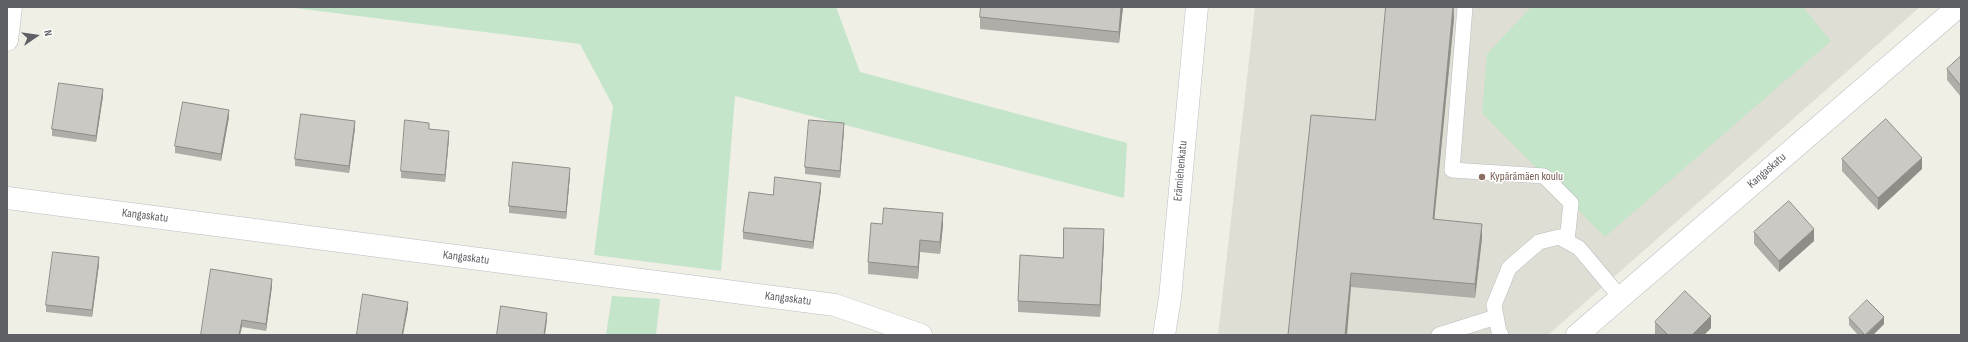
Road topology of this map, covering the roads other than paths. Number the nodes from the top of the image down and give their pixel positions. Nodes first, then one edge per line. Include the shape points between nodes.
1 (11, 7) edge
2 (1197, 7) edge
3 (1465, 7) edge
4 (1958, 7) edge
5 (7, 40) edge
6 (7, 198) edge
7 (1566, 241) junction
8 (1620, 298) junction
9 (1496, 317) junction
10 (921, 335) edge
11 (1164, 335) edge
12 (1439, 335) edge
13 (1501, 335) edge
14 (1577, 335) edge

1 - 5 street
2 - 11 street, Erämiehenkatu via 1170,298
3 - 7 lane via 1452,170 1544,176 1571,203
4 - 8 street, Kangaskatu
6 - 10 street, Kangaskatu via 835,305
7 - 8 lane via 1579,248
7 - 9 lane via 1559,237 1539,242 1509,268 1494,305
8 - 14 street, Kangaskatu
9 - 12 lane
9 - 13 lane

